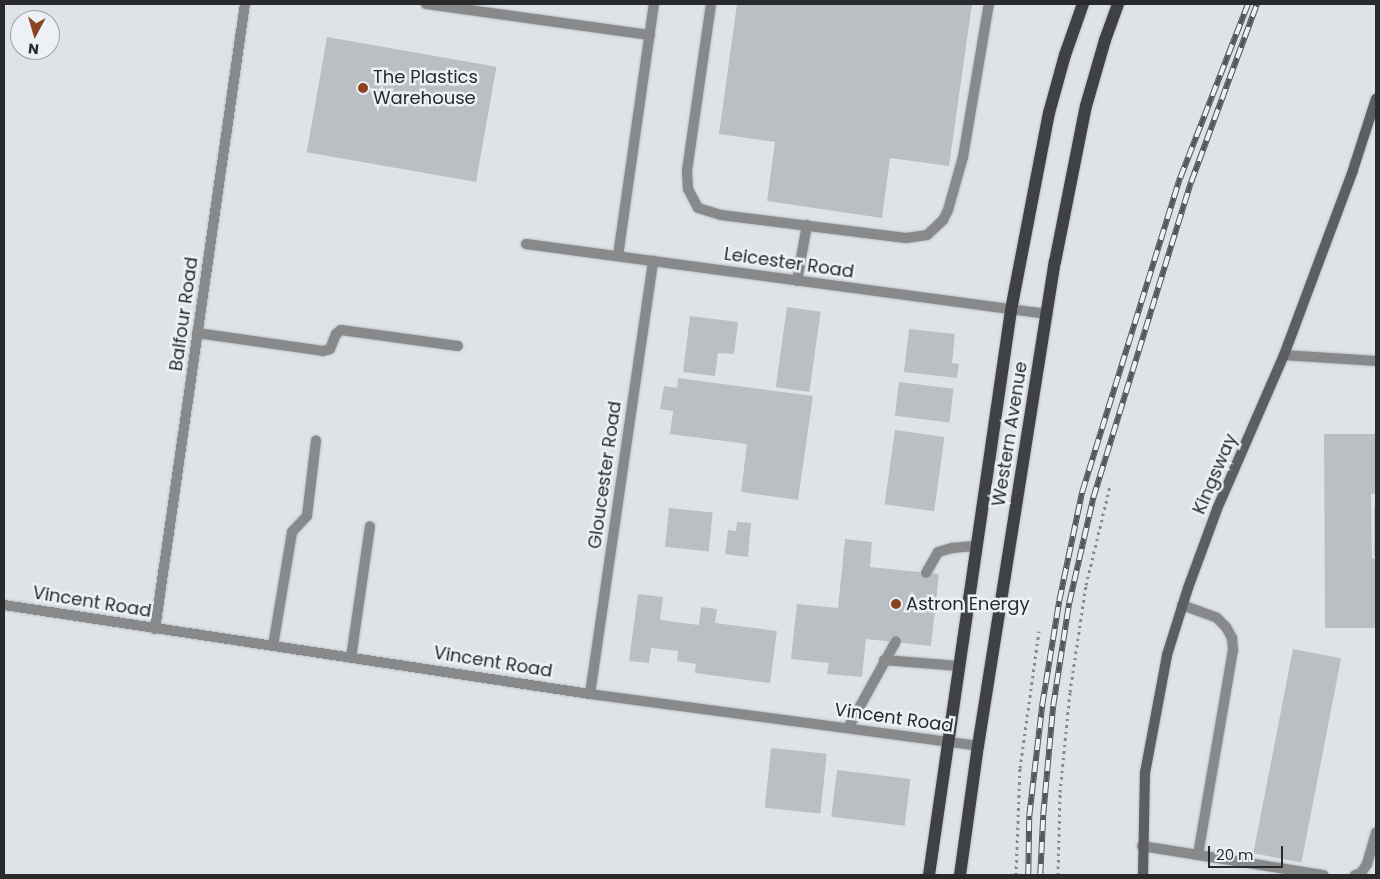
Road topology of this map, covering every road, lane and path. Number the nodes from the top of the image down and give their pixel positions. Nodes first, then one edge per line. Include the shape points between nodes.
1 (245, 4) edge
2 (426, 4) edge
3 (654, 4) edge
4 (711, 4) edge
5 (989, 4) edge
6 (1083, 4) edge
7 (1118, 4) edge
8 (650, 34) junction
9 (1376, 99) edge
10 (807, 225) junction
11 (526, 244) dead end
12 (618, 256) junction
13 (653, 261) junction
14 (796, 281) junction
15 (1012, 310) junction
16 (1047, 314) junction
17 (197, 333) junction
18 (458, 346) dead end
19 (1284, 355) junction
20 (1376, 361) edge
21 (316, 441) dead end
22 (1110, 486) dead end
23 (370, 526) dead end
24 (978, 546) junction
25 (926, 573) dead end
26 (4, 605) edge
27 (1182, 605) junction
28 (154, 628) junction
29 (1039, 631) dead end
30 (896, 641) dead end
31 (273, 646) junction
32 (351, 658) junction
33 (884, 660) junction
34 (959, 666) junction
35 (590, 694) junction
36 (848, 728) junction
37 (948, 741) junction
38 (978, 746) junction
39 (1376, 832) edge
40 (1142, 846) junction
41 (1198, 855) junction
42 (929, 875) edge
43 (960, 875) edge
44 (1016, 875) edge
45 (1058, 875) edge
46 (1143, 875) edge
47 (1324, 875) edge
48 (1355, 875) edge

1 - 17 street, Balfour Road
2 - 8 street
3 - 8 street
4 - 10 street via 688,161 687,183 691,196 698,208 721,216
5 - 10 street via 963,157 943,220 927,235 906,238
6 - 15 main road, Western Avenue via 1049,113
7 - 16 main road, Western Avenue via 1086,106 1054,262
8 - 12 street
9 - 19 main road, Kingsway
10 - 14 street
11 - 12 street, Leicester Road
12 - 13 street, Leicester Road
13 - 14 street, Leicester Road
13 - 35 street, Gloucester Road
14 - 15 street, Leicester Road
15 - 16 street, Leicester Road
15 - 24 main road, Western Avenue
16 - 38 main road, Western Avenue
17 - 18 street via 323,351 330,349 341,330
17 - 28 street, Balfour Road
19 - 20 street
19 - 27 main road, Kingsway via 1217,510
21 - 31 street via 307,516 292,532
22 - 45 path via 1086,585 1070,692 1060,792
23 - 32 street
24 - 25 street via 938,552
24 - 34 main road, Western Avenue
26 - 28 street, Vincent Road
27 - 40 main road, Kingsway via 1167,655 1144,773
27 - 41 street via 1217,618 1232,638 1233,650
28 - 31 street, Vincent Road
29 - 44 path via 1020,768
30 - 33 street
31 - 32 street, Vincent Road
32 - 35 street, Vincent Road
33 - 34 street
33 - 36 street
34 - 37 main road, Western Avenue
35 - 36 street, Vincent Road
36 - 37 street, Vincent Road
37 - 38 street, Vincent Road
37 - 42 main road, Western Avenue
38 - 43 main road, Western Avenue
39 - 48 street via 1367,864 1361,873
40 - 41 street
40 - 46 main road, Kingsway
41 - 47 street

